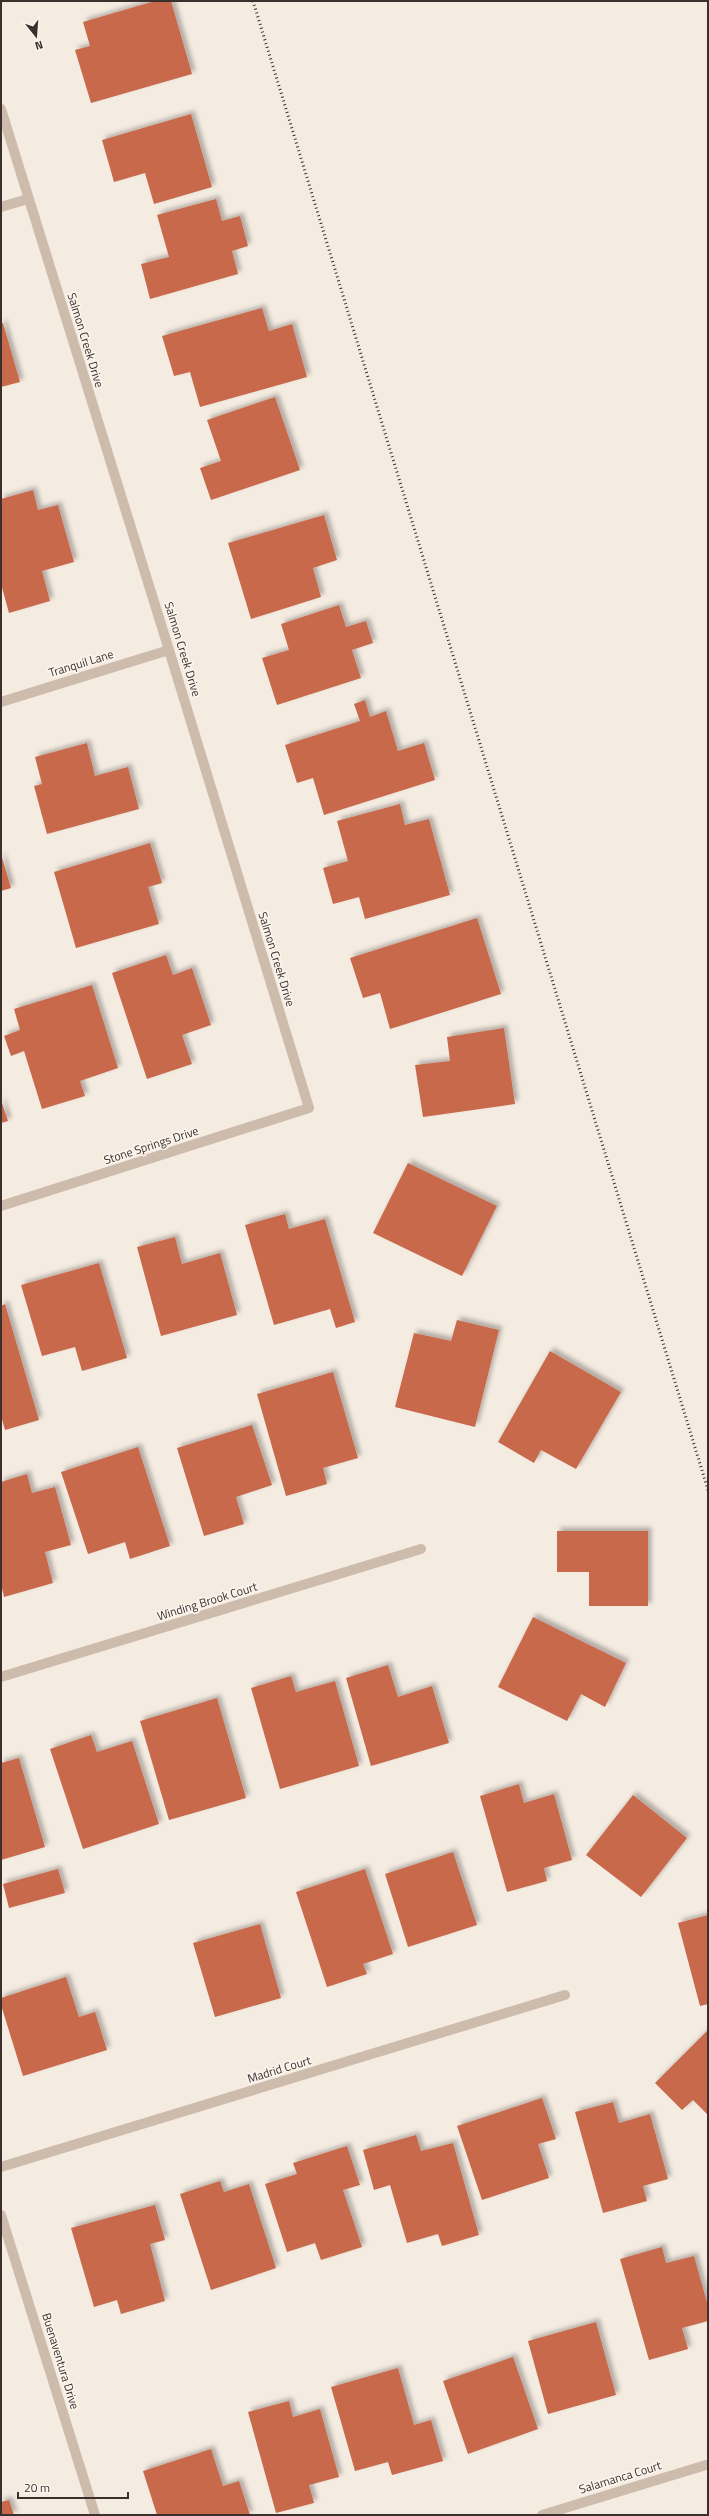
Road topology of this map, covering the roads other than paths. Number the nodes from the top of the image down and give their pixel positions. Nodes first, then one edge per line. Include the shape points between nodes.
1 (1, 109) edge
2 (28, 199) junction
3 (1, 207) edge
4 (169, 650) junction
5 (1, 702) edge
6 (308, 1108) joint
7 (1, 1206) edge
8 (421, 1549) dead end
9 (1, 1677) edge
10 (565, 1995) dead end
11 (1, 2168) edge
12 (1, 2215) edge
13 (706, 2465) dead end
14 (95, 2515) edge
15 (542, 2515) edge

1 - 2 street, Salmon Creek Drive
2 - 3 street
2 - 4 street, Salmon Creek Drive
4 - 5 street, Tranquil Lane
4 - 6 street, Salmon Creek Drive
6 - 7 street, Stone Springs Drive
8 - 9 street, Winding Brook Court
10 - 11 street, Madrid Court
12 - 14 street, Buenaventura Drive
13 - 15 street, Salamanca Court

